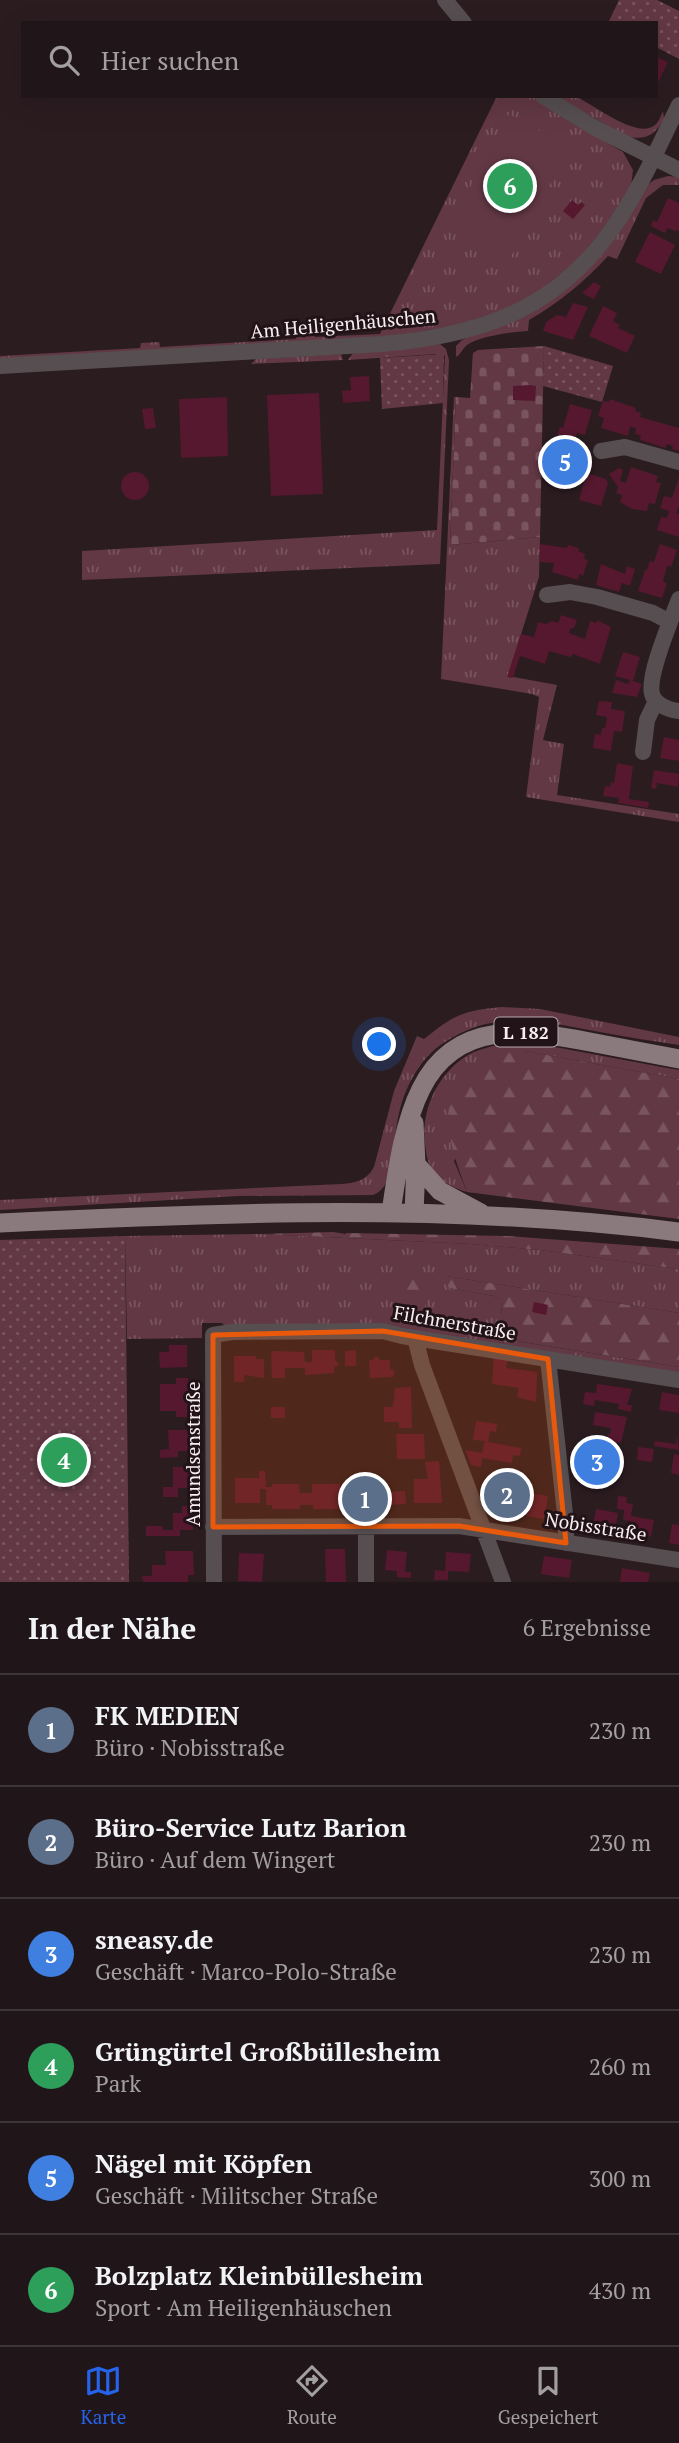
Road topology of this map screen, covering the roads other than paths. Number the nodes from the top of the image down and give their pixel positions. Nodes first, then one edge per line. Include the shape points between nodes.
1 (445, 0) edge
2 (462, 21) edge
3 (546, 98) edge
4 (679, 104) edge
5 (653, 157) junction
6 (679, 170) edge
7 (0, 366) edge
8 (601, 451) dead end
9 (679, 462) edge
10 (547, 595) dead end
11 (679, 599) edge
12 (668, 621) junction
13 (656, 701) junction
14 (679, 711) edge
15 (643, 752) dead end
16 (679, 1059) edge
17 (412, 1115) junction
18 (416, 1164) junction
19 (391, 1212) junction
20 (414, 1213) junction
21 (488, 1216) junction
22 (0, 1223) edge
23 (679, 1232) edge
24 (222, 1334) joint
25 (415, 1338) junction
26 (548, 1359) junction
27 (679, 1380) edge
28 (213, 1527) junction
29 (366, 1527) junction
30 (484, 1531) junction
31 (566, 1543) junction
32 (679, 1560) edge
33 (214, 1582) edge
34 (366, 1582) edge
35 (503, 1582) edge

1 - 2 street
3 - 5 street
4 - 5 street, Am Heiligenhäuschen
5 - 6 street
5 - 7 street, Am Heiligenhäuschen via 620,218 581,267 530,305 481,327 432,339 382,344
8 - 9 street via 625,447
10 - 12 street via 570,592 597,597
11 - 12 street
12 - 13 street via 652,685
13 - 14 street
13 - 15 street via 647,720
16 - 17 main road, L 182 via 543,1034 496,1033 465,1043 440,1062 422,1086
17 - 18 main road, L 182
17 - 19 main road, L 182
18 - 20 main road, L 182
18 - 21 main road via 440,1191
19 - 20 main road
19 - 22 main road via 183,1214
20 - 21 main road
21 - 23 main road
24 - 25 street, Filchnerstraße via 383,1331
24 - 28 street, Amundsenstraße via 213,1335
25 - 26 street, Filchnerstraße
25 - 30 street
26 - 27 street, Filchnerstraße
26 - 31 street
28 - 29 street, Nobisstraße
28 - 33 street, Amundsenstraße
29 - 30 street, Nobisstraße via 459,1526
29 - 34 street
30 - 31 street, Nobisstraße
30 - 35 street
31 - 32 street, Nobisstraße

